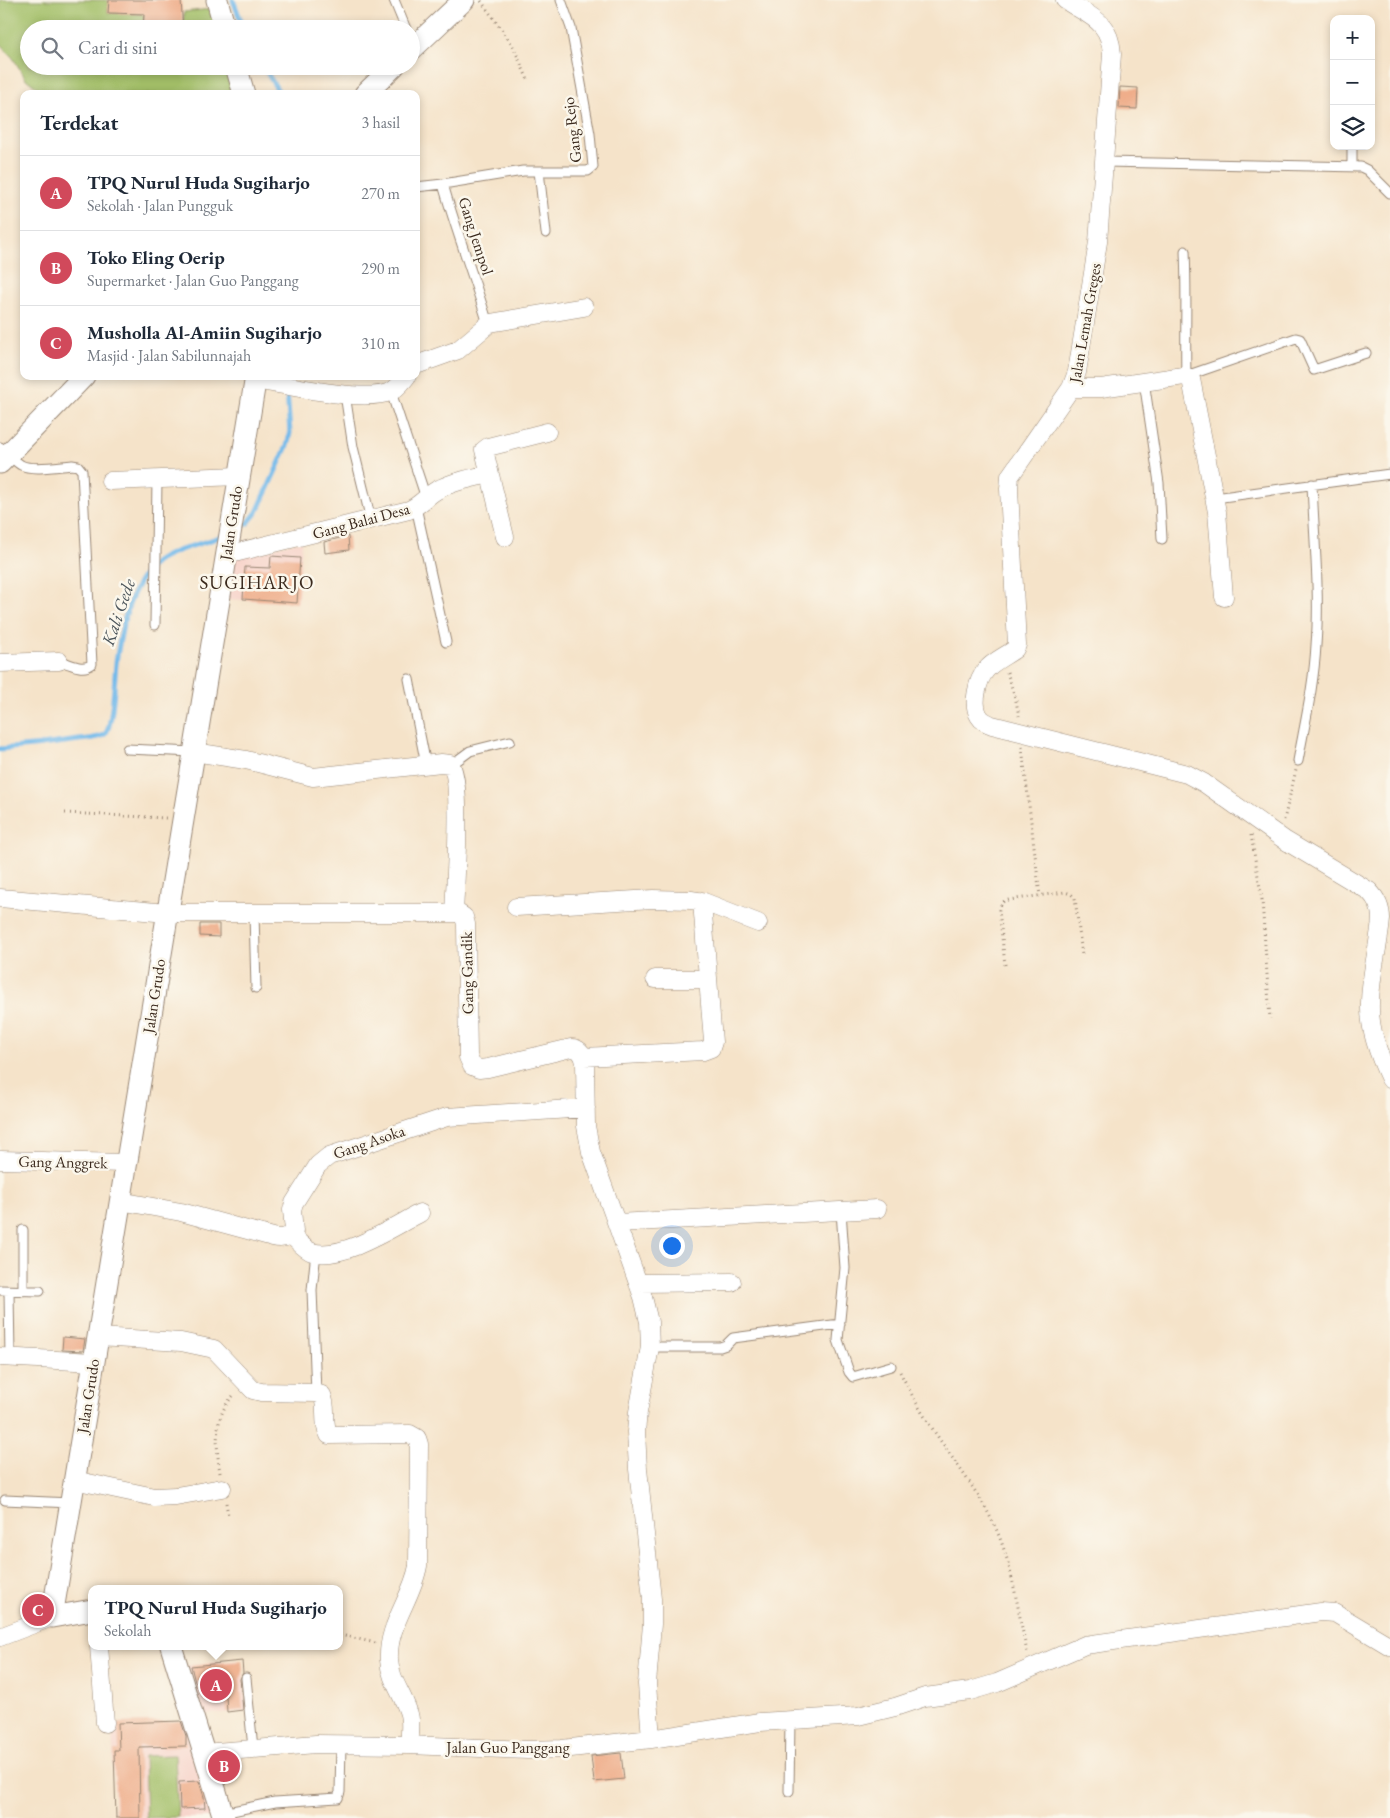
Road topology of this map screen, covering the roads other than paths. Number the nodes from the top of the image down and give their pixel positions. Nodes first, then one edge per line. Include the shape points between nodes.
1 (218, 0) edge
2 (394, 0) edge
3 (464, 0) edge
4 (561, 0) edge
5 (1065, 0) edge
6 (223, 20) edge
7 (402, 20) edge
8 (420, 34) edge
9 (239, 75) edge
10 (385, 75) edge
11 (243, 90) edge
12 (369, 90) edge
13 (1352, 150) edge
14 (1105, 162) junction
15 (1352, 166) junction
16 (539, 171) junction
17 (443, 184) junction
18 (420, 187) edge
19 (1390, 193) edge
20 (546, 233) dead end
21 (1185, 251) dead end
22 (584, 307) dead end
23 (488, 324) junction
24 (1366, 353) dead end
25 (420, 364) edge
26 (1186, 376) junction
27 (80, 380) edge
28 (256, 380) edge
29 (265, 380) edge
30 (402, 380) edge
31 (1144, 382) junction
32 (1070, 388) junction
33 (391, 392) junction
34 (345, 394) junction
35 (548, 432) dead end
36 (3, 454) edge
37 (489, 474) junction
38 (1390, 474) edge
39 (239, 476) junction
40 (157, 479) junction
41 (110, 481) dead end
42 (1312, 484) junction
43 (1215, 498) junction
44 (421, 503) junction
45 (371, 520) junction
46 (505, 537) dead end
47 (1162, 539) dead end
48 (227, 548) junction
49 (1224, 598) dead end
50 (154, 625) dead end
51 (446, 642) dead end
52 (59, 661) joint
53 (0, 663) edge
54 (409, 679) dead end
55 (510, 741) dead end
56 (127, 749) dead end
57 (194, 752) junction
58 (1298, 761) road end
59 (426, 765) junction
60 (451, 765) junction
61 (0, 898) edge
62 (702, 901) junction
63 (516, 907) dead end
64 (167, 913) junction
65 (254, 913) junction
66 (454, 913) junction
67 (758, 923) dead end
68 (655, 979) dead end
69 (708, 979) junction
70 (256, 988) dead end
71 (584, 1057) junction
72 (1390, 1078) edge
73 (586, 1108) junction
74 (0, 1160) edge
75 (126, 1163) junction
76 (120, 1201) junction
77 (876, 1209) dead end
78 (842, 1211) junction
79 (420, 1213) dead end
80 (617, 1224) junction
81 (23, 1230) dead end
82 (291, 1235) junction
83 (316, 1252) junction
84 (638, 1282) junction
85 (732, 1282) dead end
86 (5, 1290) edge
87 (22, 1291) junction
88 (40, 1291) dead end
89 (840, 1324) junction
90 (98, 1337) junction
91 (650, 1347) junction
92 (5, 1357) edge
93 (94, 1362) junction
94 (891, 1366) road end
95 (316, 1393) junction
96 (74, 1480) junction
97 (222, 1488) road end
98 (5, 1500) dead end
99 (71, 1503) junction
100 (88, 1611) edge
101 (52, 1617) junction
102 (0, 1637) edge
103 (1390, 1646) edge
104 (99, 1650) edge
105 (172, 1650) edge
106 (246, 1678) dead end
107 (790, 1720) junction
108 (105, 1723) dead end
109 (651, 1739) junction
110 (341, 1744) junction
111 (409, 1745) junction
112 (253, 1748) junction
113 (203, 1753) junction
114 (789, 1790) dead end
115 (223, 1816) edge

1 - 6 street
2 - 7 lane
3 - 8 street
4 - 16 lane, Gang Rejo via 571,28 593,167 588,171
5 - 14 street, Jalan Lemah Greges via 1102,25 1110,37 1112,65
9 - 11 street
10 - 12 street
13 - 15 lane
14 - 15 lane
14 - 32 street, Jalan Lemah Greges via 1094,275 1077,372
15 - 19 lane via 1365,168
16 - 17 lane, Gang Rejo
16 - 20 lane
17 - 18 lane, Gang Jempol
17 - 23 lane, Gang Jempol
21 - 26 lane
22 - 23 street
23 - 25 street via 458,350
24 - 26 lane via 1314,370 1300,339 1296,338
26 - 31 street, Jalan Lemah Greges
26 - 43 street via 1192,382
27 - 36 street
28 - 39 street, Jalan Grudo
29 - 34 street
30 - 33 street
31 - 32 street, Jalan Lemah Greges via 1101,388
31 - 47 lane via 1159,482
32 - 72 street via 1014,469 1010,480 1017,642 1015,649 987,668 980,679 976,705 978,714 987,723 1187,774 1280,838 1374,896 1381,918 1370,1014 1375,1039
33 - 34 street
33 - 44 lane
34 - 45 lane via 353,447
35 - 37 street via 486,448
36 - 52 lane via 29,468 72,465 82,471 92,664 80,667
37 - 44 street, Gang Balai Desa via 444,486
37 - 46 street
38 - 42 lane
39 - 40 street
39 - 48 street, Jalan Grudo
40 - 41 street
40 - 50 lane
42 - 43 lane
42 - 58 lane via 1316,643
43 - 49 street
44 - 45 street, Gang Balai Desa
44 - 51 lane
45 - 48 street, Gang Balai Desa
48 - 57 street, Jalan Grudo
52 - 53 street
54 - 59 lane
55 - 60 lane via 470,751
56 - 57 lane
57 - 59 street via 246,760 313,778
57 - 64 street, Jalan Grudo
59 - 60 street
60 - 66 street via 455,772 457,801
61 - 64 street, Gang Gandik
62 - 63 street via 653,899
62 - 67 street
62 - 69 street
64 - 65 street, Gang Gandik
64 - 75 street, Jalan Grudo
65 - 66 street, Gang Gandik
65 - 70 lane
66 - 71 street, Gang Gandik via 461,914 466,924 468,1058 472,1066 488,1068 571,1048 578,1049
68 - 69 street
69 - 71 street via 711,1048
71 - 73 street
73 - 80 street via 591,1152
73 - 82 street, Gang Asoka via 447,1117 339,1151 318,1164 294,1203
74 - 75 street, Gang Anggrek
75 - 76 street, Jalan Grudo
76 - 82 street via 186,1213 277,1238
76 - 90 street, Jalan Grudo
77 - 78 street
78 - 80 street
78 - 89 lane via 844,1268
79 - 83 street via 348,1250
80 - 84 street
81 - 87 lane
82 - 83 street via 305,1248
83 - 95 lane via 312,1290
84 - 85 street
84 - 91 street via 650,1322
86 - 87 lane
86 - 92 lane
87 - 88 lane
89 - 91 lane via 733,1338 720,1347
89 - 94 lane via 839,1344 852,1377
90 - 93 street, Jalan Grudo
90 - 95 street via 172,1341 214,1348 247,1385 257,1391
91 - 109 street via 636,1432 652,1599 647,1684
92 - 93 street
93 - 96 street, Jalan Grudo
95 - 111 street via 324,1398 329,1435 410,1434 418,1440 418,1566 395,1622 389,1646 391,1673 410,1716
96 - 97 street via 154,1497
96 - 99 street, Jalan Grudo
98 - 99 lane
99 - 101 street, Jalan Grudo
100 - 101 street
101 - 102 street
103 - 107 street, Jalan Guo Panggang via 1335,1613 1320,1612 1094,1643 983,1688 925,1697 871,1713
104 - 108 street
105 - 113 street
106 - 112 lane
107 - 109 street, Jalan Guo Panggang via 734,1725
107 - 114 lane
109 - 111 street, Jalan Guo Panggang via 528,1750
110 - 111 street, Jalan Guo Panggang
110 - 112 street, Jalan Guo Panggang
110 - 115 lane via 338,1798 275,1802
112 - 113 street, Jalan Guo Panggang
113 - 115 street

